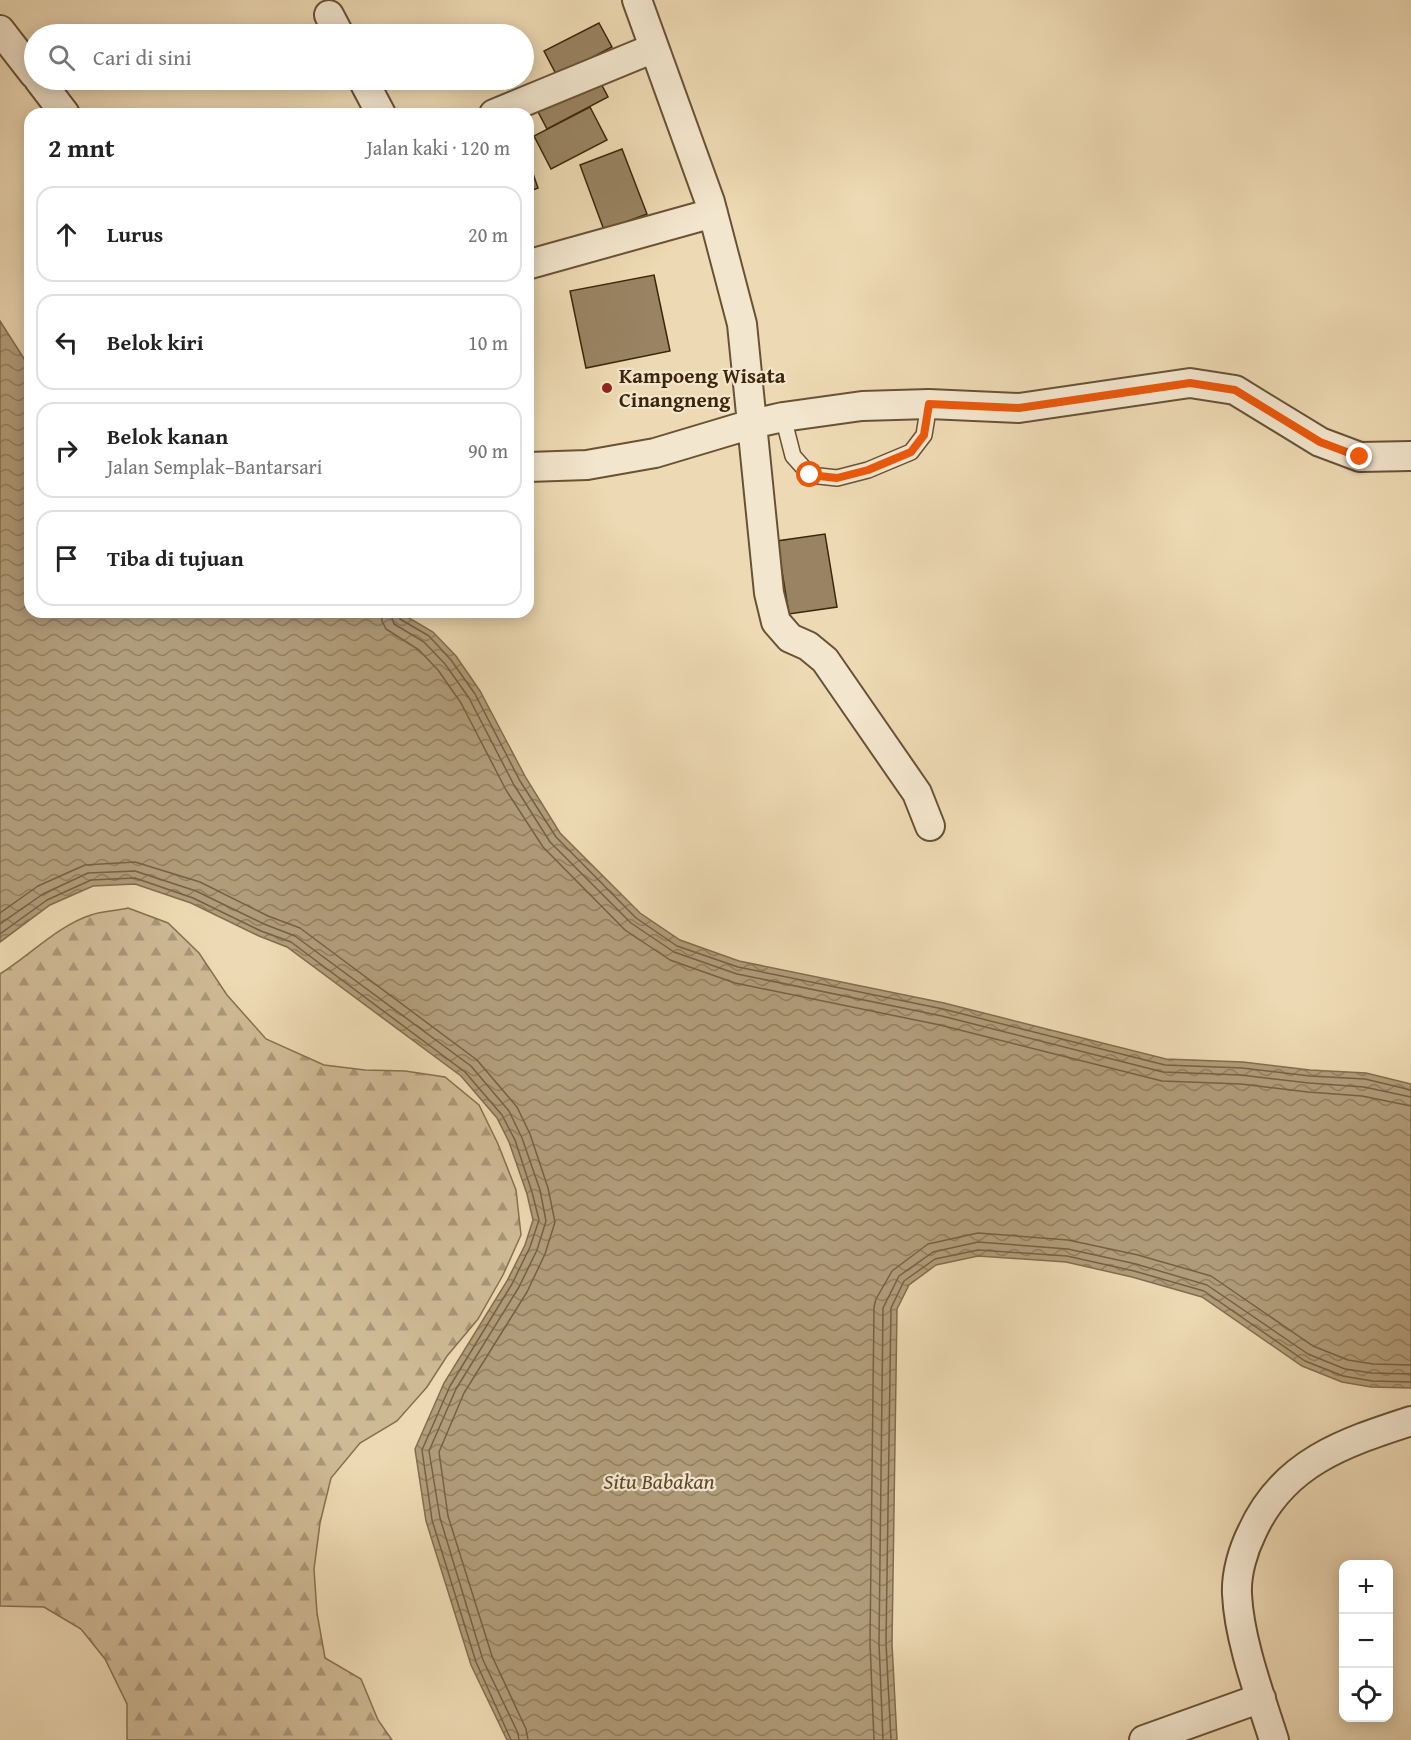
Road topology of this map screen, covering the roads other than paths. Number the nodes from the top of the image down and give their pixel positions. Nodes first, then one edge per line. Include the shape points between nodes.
1 (637, 0) edge
2 (0, 30) edge
3 (654, 48) junction
4 (24, 61) edge
5 (47, 90) edge
6 (368, 90) edge
7 (60, 108) edge
8 (378, 108) edge
9 (509, 108) edge
10 (713, 213) junction
11 (534, 263) edge
12 (929, 404) junction
13 (783, 417) junction
14 (752, 424) junction
15 (1411, 456) edge
16 (534, 467) edge
17 (930, 826) dead end
18 (1411, 1421) edge
19 (1261, 1698) junction
20 (1144, 1740) edge
21 (1274, 1740) edge

1 - 3 street
2 - 4 street
3 - 9 street
3 - 10 street
5 - 7 street
6 - 8 street
10 - 11 street
10 - 14 street via 742,324
12 - 13 street via 862,406
12 - 13 lane via 924,435 911,452 837,478 810,475 798,462
12 - 15 street via 1019,408 1190,383 1235,390 1320,442 1360,457
13 - 14 street
14 - 16 street via 655,453 587,465
14 - 17 street via 769,593 776,622 790,638 825,660 917,793
18 - 19 street via 1327,1454 1289,1479 1262,1510 1246,1543 1236,1593
19 - 20 street
19 - 21 street

